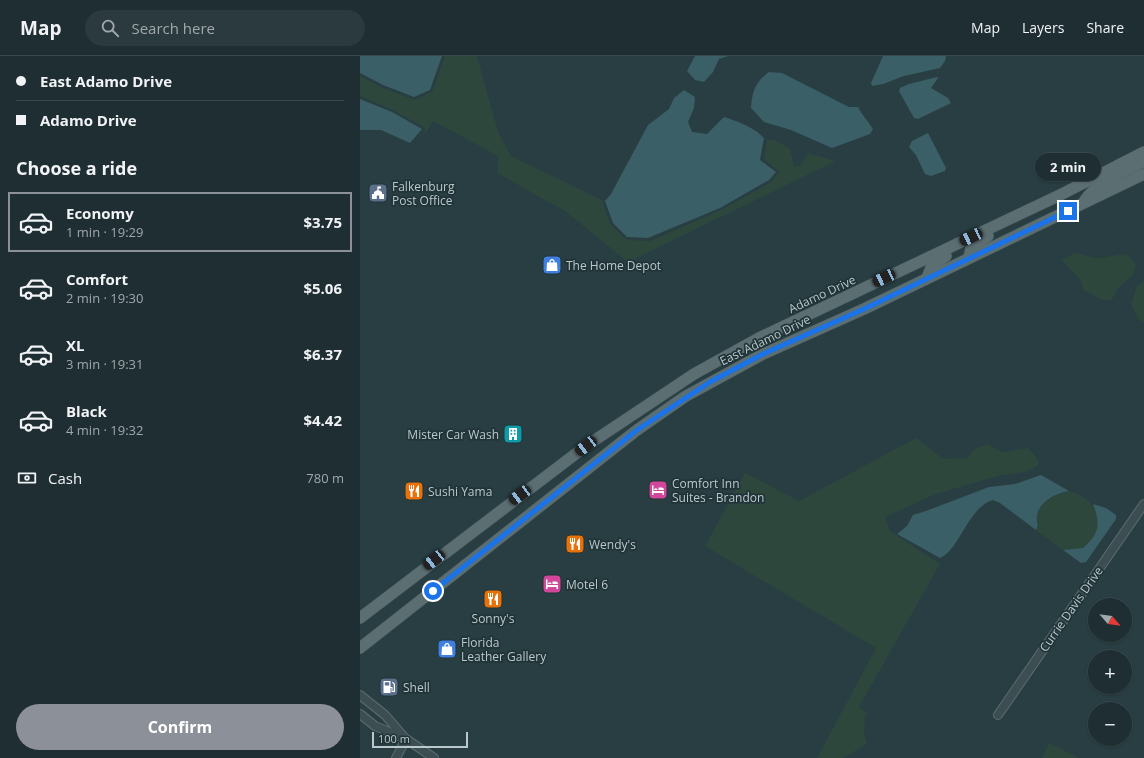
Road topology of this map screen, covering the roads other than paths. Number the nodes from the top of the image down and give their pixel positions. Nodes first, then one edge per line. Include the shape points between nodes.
1 (1144, 152) edge
2 (1144, 161) edge
3 (1144, 174) edge
4 (1083, 204) junction
5 (1006, 221) junction
6 (955, 245) junction
7 (969, 258) junction
8 (927, 278) junction
9 (833, 302) junction
10 (731, 353) junction
11 (738, 366) junction
12 (652, 420) junction
13 (1144, 504) edge
14 (360, 618) edge
15 (360, 648) edge
16 (360, 695) edge
17 (360, 714) edge
18 (998, 715) dead end
19 (406, 739) junction
20 (396, 758) edge
21 (434, 758) edge

1 - 5 main road, Adamo Drive
2 - 4 main road via 1106,182 1091,193
3 - 4 main road
4 - 7 main road
5 - 6 main road, Adamo Drive
5 - 7 main road via 976,243 971,248
6 - 8 main road via 952,253 932,265
6 - 9 main road, Adamo Drive
7 - 8 main road, East Adamo Drive
8 - 11 main road, East Adamo Drive
9 - 10 main road, Adamo Drive
9 - 11 main road via 826,313 744,354 738,361
10 - 12 main road via 723,363 659,403 653,410
10 - 14 main road, Adamo Drive via 668,390 586,446
11 - 12 main road, East Adamo Drive via 686,396
12 - 15 main road, East Adamo Drive
13 - 18 street, Currie Davis Drive
16 - 19 street via 385,715
17 - 19 street via 376,726
19 - 20 street
19 - 21 street

